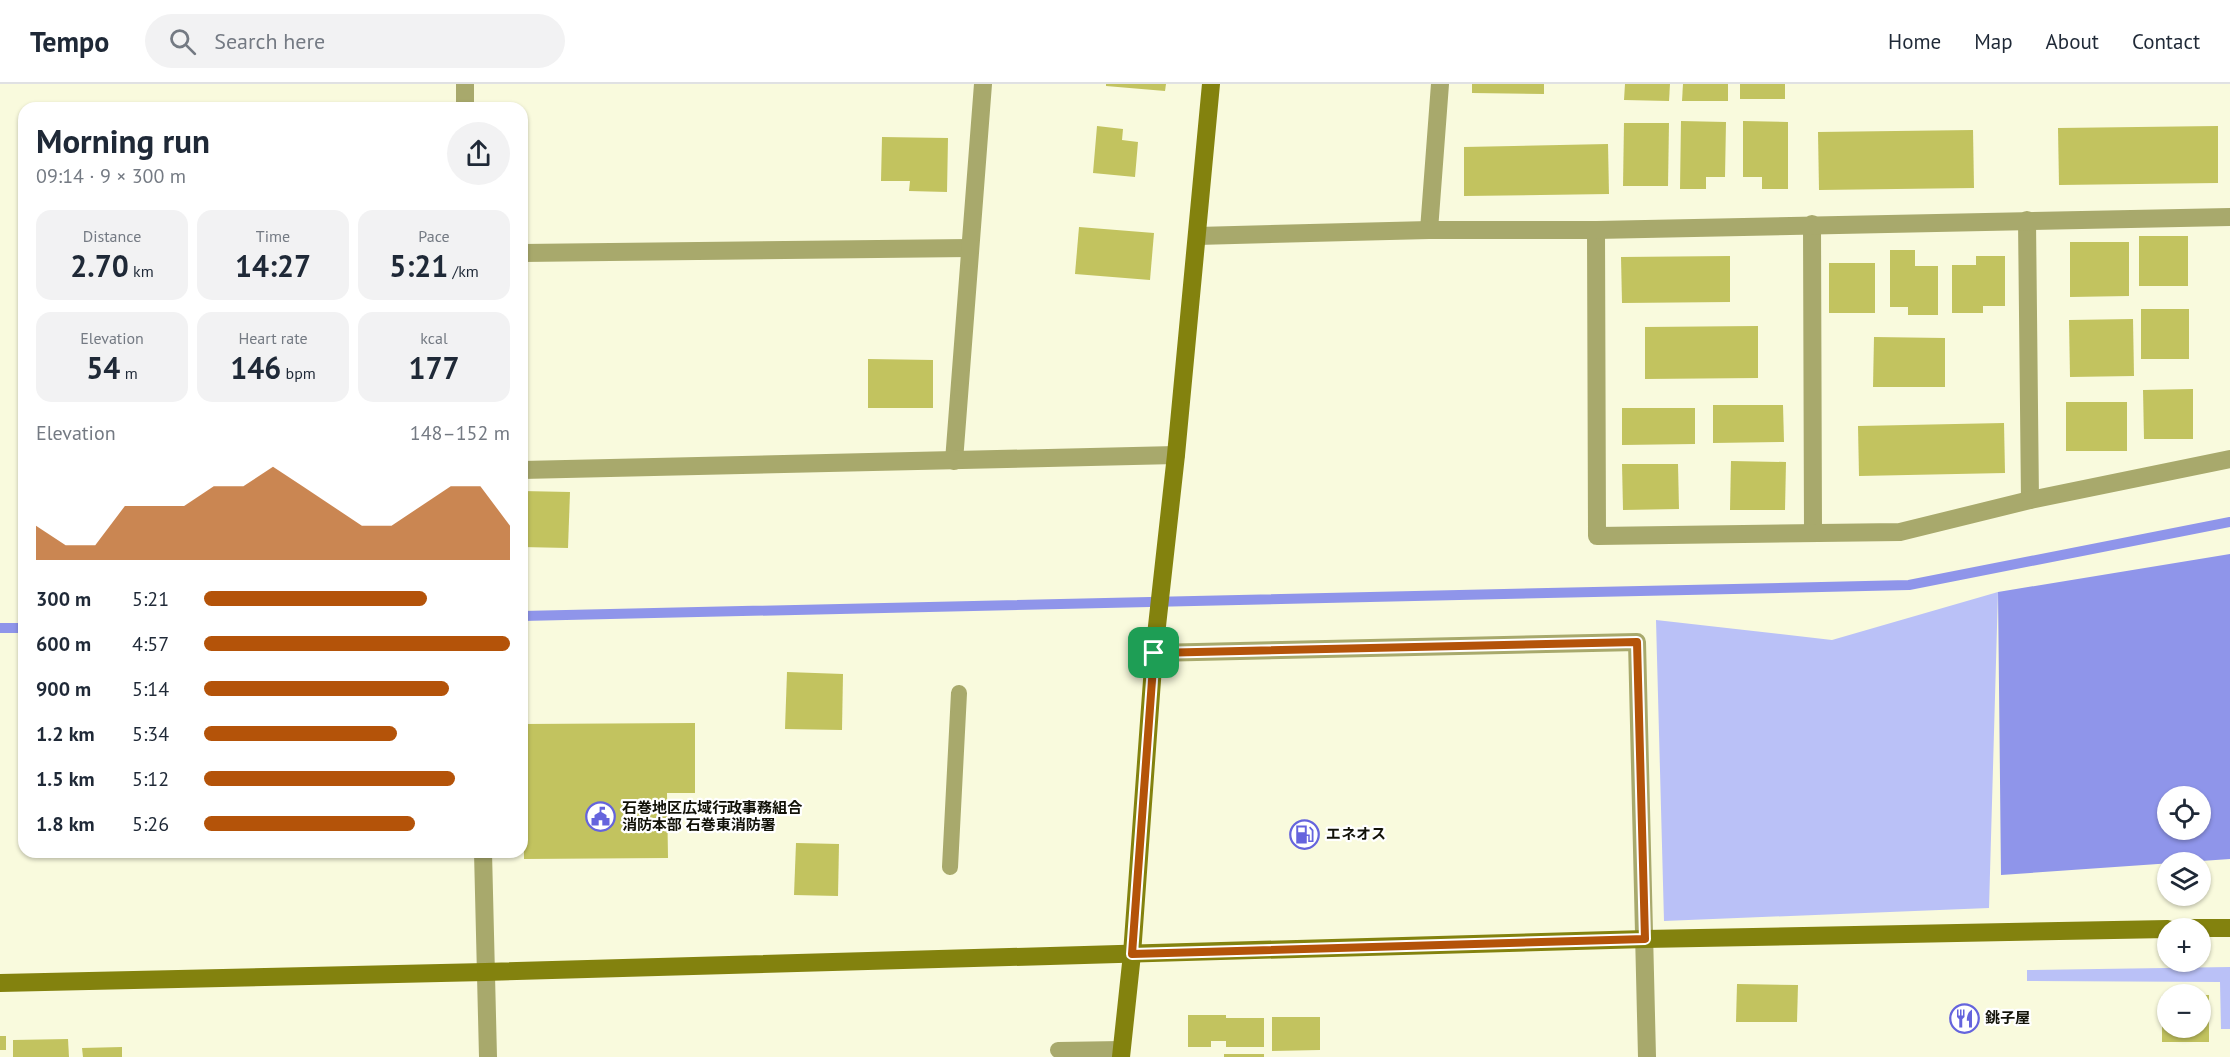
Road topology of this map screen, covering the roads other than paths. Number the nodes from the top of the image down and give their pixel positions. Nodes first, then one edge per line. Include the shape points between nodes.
1 (465, 84) edge
2 (983, 84) edge
3 (1211, 84) edge
4 (1440, 84) edge
5 (465, 102) edge
6 (2230, 217) edge
7 (2027, 220) junction
8 (1812, 224) junction
9 (1429, 230) junction
10 (1596, 230) junction
11 (1197, 236) junction
12 (970, 248) junction
13 (528, 253) edge
14 (1176, 455) junction
15 (2230, 459) edge
16 (954, 461) junction
17 (528, 470) edge
18 (2030, 500) junction
19 (1814, 534) junction
20 (1154, 653) junction
21 (959, 693) dead end
22 (483, 858) edge
23 (950, 867) dead end
24 (2211, 928) edge
25 (2230, 928) edge
26 (2157, 929) edge
27 (1645, 939) junction
28 (1132, 954) junction
29 (485, 972) junction
30 (0, 983) edge
31 (1058, 1050) dead end
32 (1122, 1053) edge
33 (488, 1057) edge
34 (1647, 1057) edge

1 - 5 street
2 - 12 street
3 - 11 street
4 - 9 street
6 - 7 street
7 - 8 street
7 - 18 street
8 - 10 street
8 - 19 street
9 - 10 street
9 - 11 street
10 - 19 street via 1598,536
11 - 14 street
12 - 13 street
12 - 16 street
14 - 16 street
14 - 20 street
15 - 18 street
16 - 17 street
18 - 19 street via 1900,532
20 - 27 street via 1637,642
20 - 28 street
21 - 23 lane
22 - 29 street
24 - 25 street
26 - 27 street
27 - 28 street
27 - 34 street
28 - 29 street
28 - 32 street
29 - 30 street
29 - 33 street
31 - 32 lane

